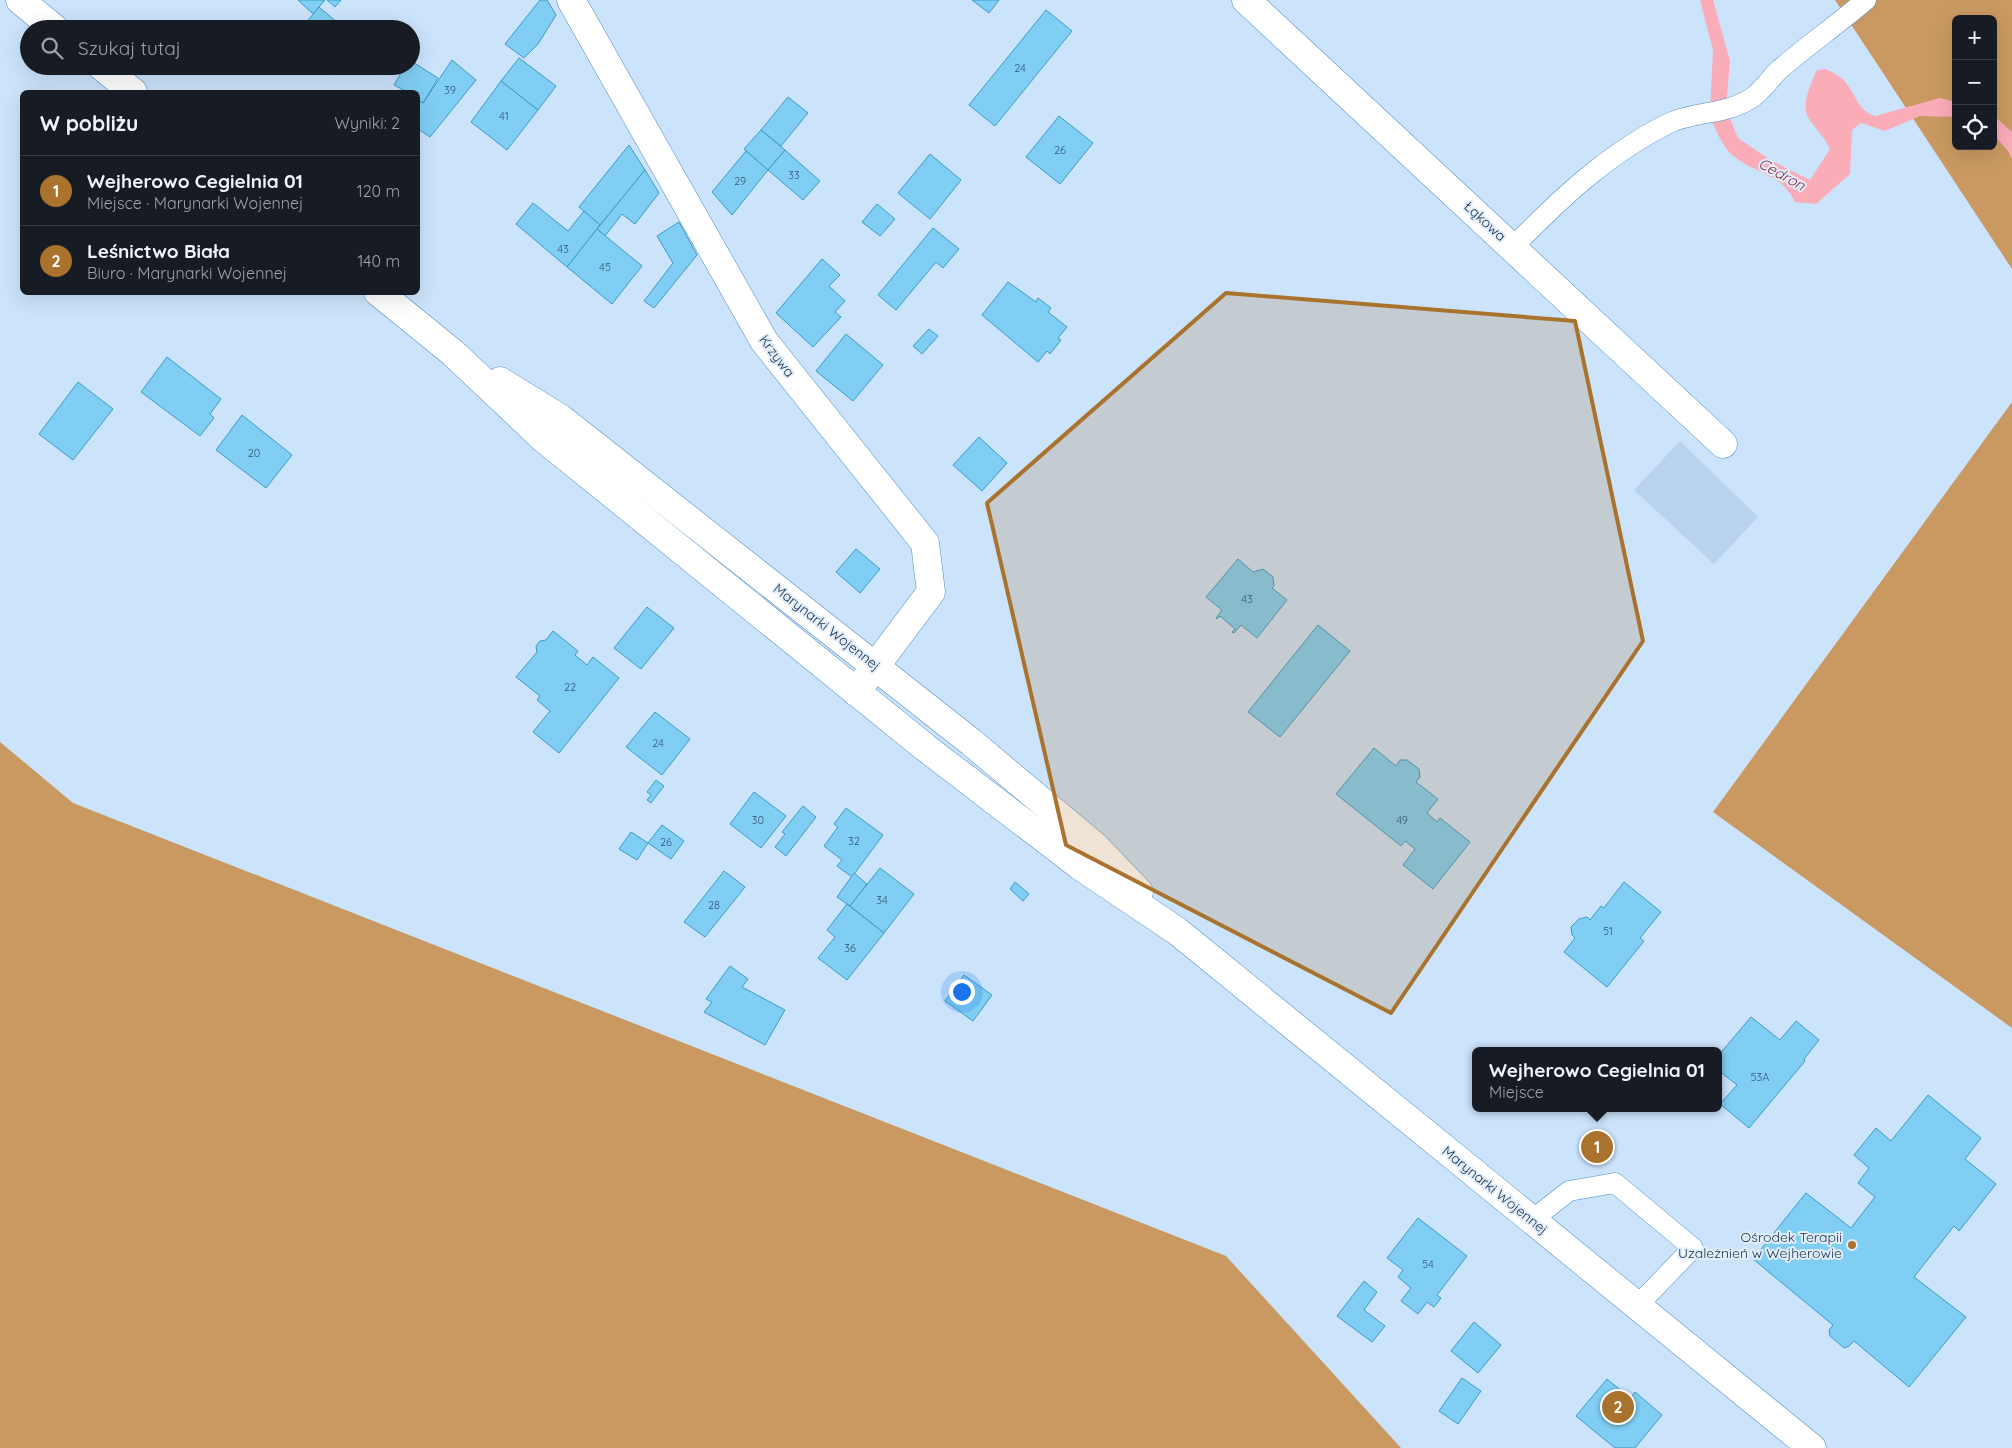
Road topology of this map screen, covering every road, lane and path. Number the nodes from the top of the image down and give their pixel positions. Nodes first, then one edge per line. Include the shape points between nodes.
1 (20, 0) edge
2 (571, 0) edge
3 (1246, 0) edge
4 (1866, 0) edge
5 (44, 20) edge
6 (112, 75) edge
7 (131, 90) edge
8 (1513, 247) junction
9 (382, 295) edge
10 (453, 352) junction
11 (1723, 444) dead end
12 (876, 666) junction
13 (856, 692) junction
14 (1177, 932) junction
15 (1532, 1220) junction
16 (1637, 1306) junction
17 (1812, 1448) edge

1 - 5 main road
2 - 12 main road, Krzywa via 764,341 925,544 931,592
3 - 8 main road, Łąkowa
4 - 8 lane via 1780,70 1751,99 1728,109 1667,124 1615,155 1565,195
6 - 7 main road
8 - 11 main road, Łąkowa
9 - 10 main road, Marynarki Wojennej
10 - 12 main road, Marynarki Wojennej via 560,418
10 - 13 main road, Marynarki Wojennej via 543,438
12 - 13 main road, Krzywa
12 - 14 main road, Marynarki Wojennej via 1095,846
13 - 14 main road, Marynarki Wojennej via 1080,866
14 - 15 main road, Marynarki Wojennej
15 - 16 main road, Marynarki Wojennej
15 - 16 lane via 1569,1191 1615,1183 1693,1248
16 - 17 main road, Marynarki Wojennej

